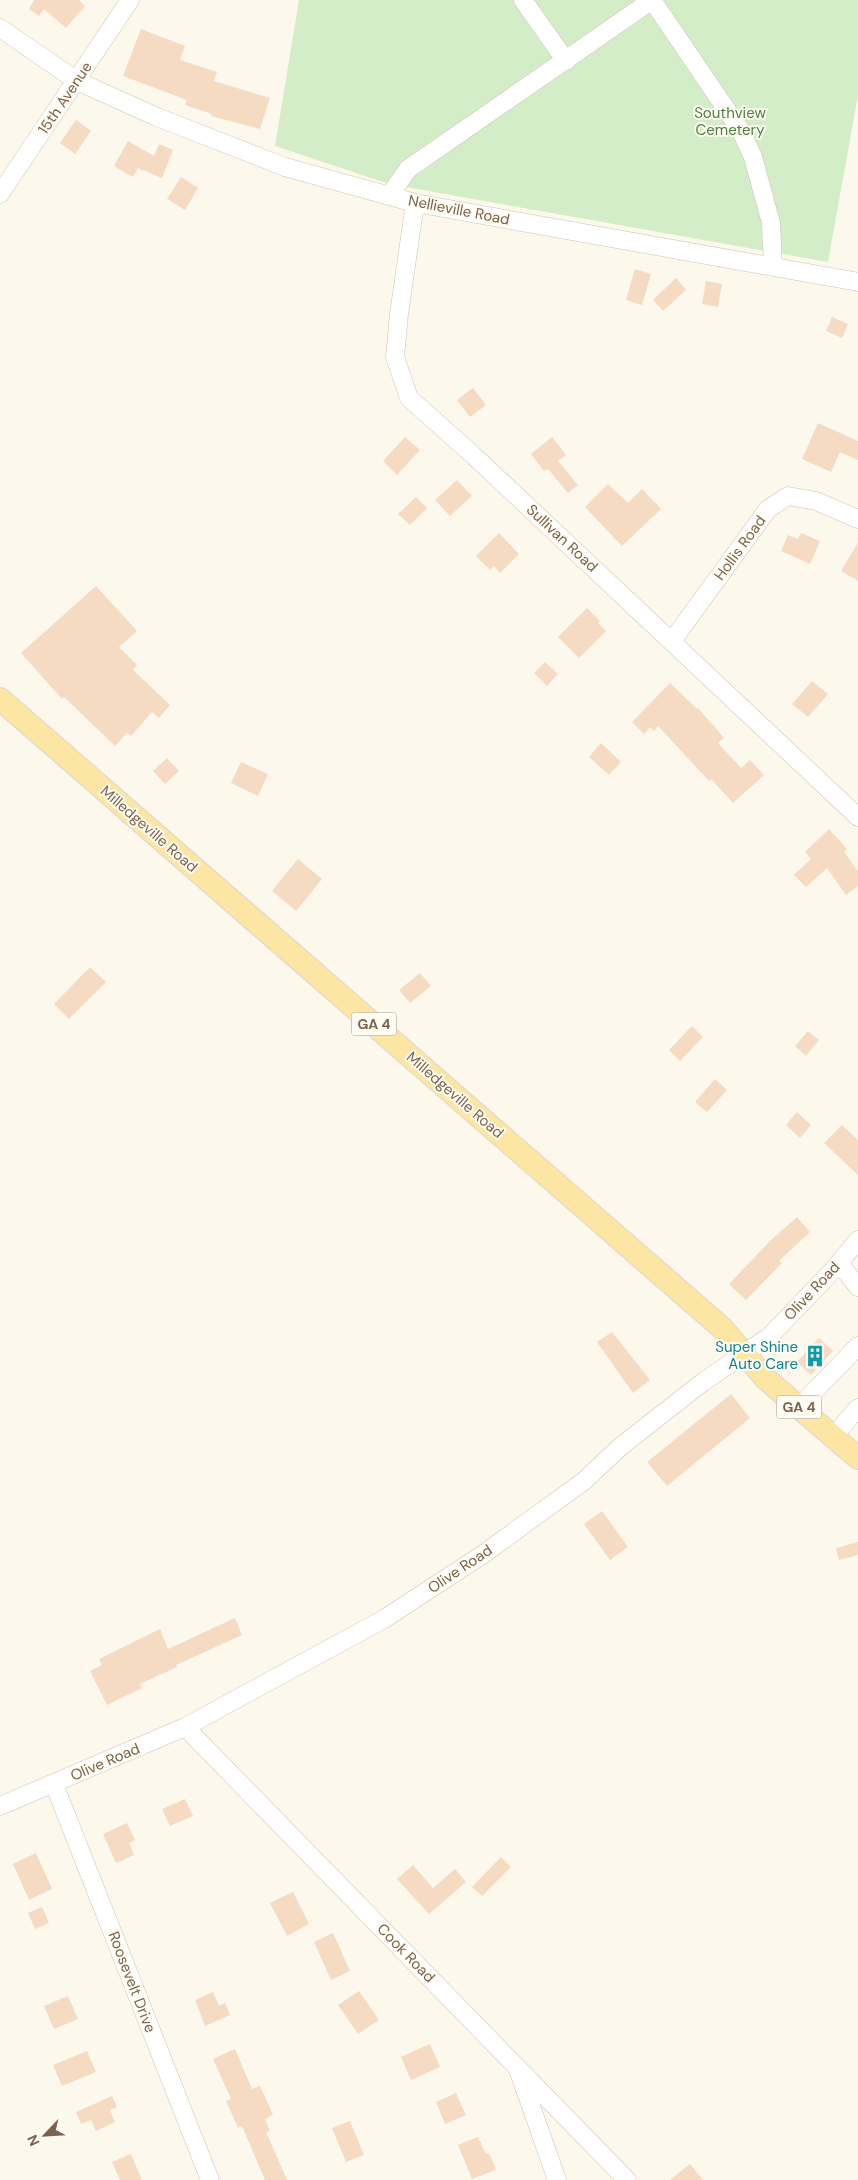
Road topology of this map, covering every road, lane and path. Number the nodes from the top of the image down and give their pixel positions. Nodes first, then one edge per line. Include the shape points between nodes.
1 (130, 0) edge
2 (523, 0) edge
3 (652, 0) edge
4 (0, 28) edge
5 (566, 61) junction
6 (77, 81) junction
7 (0, 194) edge
8 (389, 196) junction
9 (415, 203) junction
10 (773, 266) junction
11 (858, 282) edge
12 (858, 519) edge
13 (672, 641) junction
14 (0, 699) edge
15 (858, 817) edge
16 (858, 1240) edge
17 (839, 1263) junction
18 (858, 1287) edge
19 (858, 1346) edge
20 (744, 1353) junction
21 (799, 1407) junction
22 (858, 1408) edge
23 (833, 1437) junction
24 (858, 1458) edge
25 (185, 1727) junction
26 (54, 1784) junction
27 (0, 1806) edge
28 (517, 2066) junction
29 (210, 2180) edge
30 (557, 2180) edge
31 (627, 2180) edge

1 - 6 street, 15th Avenue
2 - 5 street
3 - 5 street
3 - 10 street via 741,131 754,157 771,222
4 - 6 street, Nellieville Road
5 - 8 street via 408,169
6 - 7 street, 15th Avenue
6 - 8 street, Nellieville Road via 157,117 285,167
8 - 9 street, Nellieville Road
9 - 10 street, Nellieville Road
9 - 13 street, Sullivan Road via 395,357 409,398
10 - 11 street, Nellieville Road
12 - 13 street, Hollis Road via 816,501 788,496 768,509
13 - 15 street, Sullivan Road
14 - 20 main road, Milledgeville Road / GA 4 via 722,1328
16 - 17 street, Olive Road
17 - 18 street
17 - 20 street, Olive Road via 770,1336
19 - 21 street
20 - 21 main road, Milledgeville Road / GA 4 via 766,1379
20 - 25 street, Olive Road via 620,1447 584,1481 482,1555 384,1619
21 - 23 main road, Milledgeville Road / GA 4
22 - 23 street
23 - 24 main road, Milledgeville Road / GA 4
25 - 26 street, Olive Road
25 - 28 street, Cook Road
26 - 27 street, Olive Road
26 - 29 street, Roosevelt Drive
28 - 30 street
28 - 31 street, Cook Road

